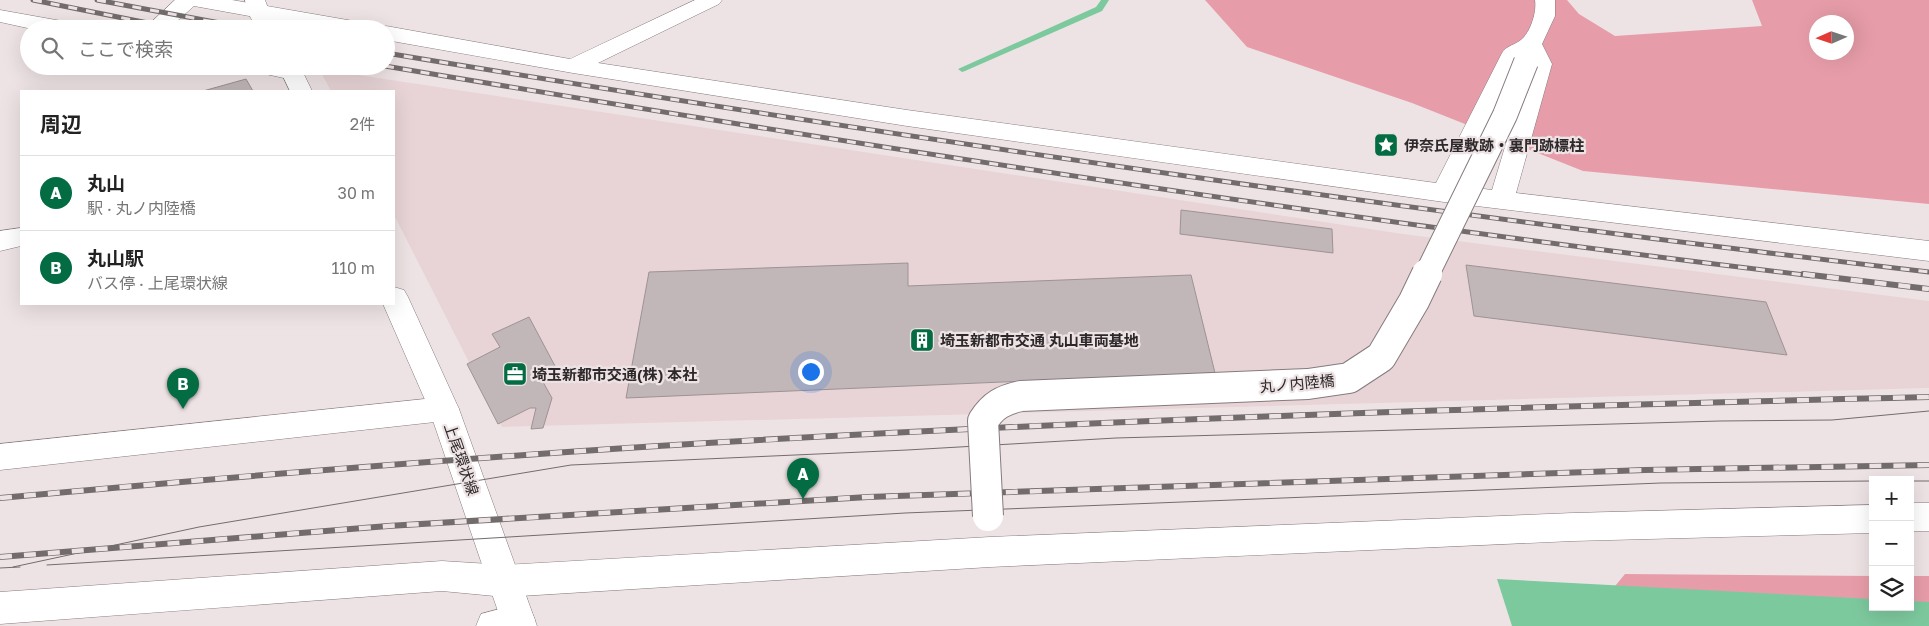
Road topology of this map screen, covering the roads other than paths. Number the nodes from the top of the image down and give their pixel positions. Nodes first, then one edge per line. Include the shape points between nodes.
1 (188, 0) edge
2 (197, 0) edge
3 (712, 0) edge
4 (1545, 0) edge
5 (260, 13) edge
6 (0, 16) edge
7 (21, 20) edge
8 (165, 20) edge
9 (303, 20) edge
10 (395, 36) edge
11 (1528, 53) junction
12 (573, 66) junction
13 (1444, 193) junction
14 (1501, 200) junction
15 (20, 237) edge
16 (0, 241) edge
17 (1929, 251) edge
18 (395, 299) edge
19 (444, 409) junction
20 (0, 457) edge
21 (1929, 517) edge
22 (1914, 518) edge
23 (1869, 519) edge
24 (990, 552) junction
25 (505, 581) junction
26 (0, 608) edge
27 (510, 624) edge

1 - 8 street
2 - 5 street
3 - 12 street
4 - 11 street, 丸ノ内陸橋 via 1546,13
5 - 9 street
6 - 7 street
10 - 12 street
11 - 13 street via 1513,53
11 - 14 street via 1540,64
11 - 24 street, 丸ノ内陸橋, bridge via 1505,115 1419,292 1381,357 1349,378 1308,384 1020,396 997,403 983,421
12 - 13 street via 906,118
13 - 14 street
14 - 17 street
15 - 16 street
18 - 19 street, 上尾環状線
19 - 20 street
19 - 25 street, 上尾環状線
21 - 22 street
23 - 24 street via 1573,527
24 - 25 street
25 - 26 street via 442,576
25 - 27 street, 上尾環状線

